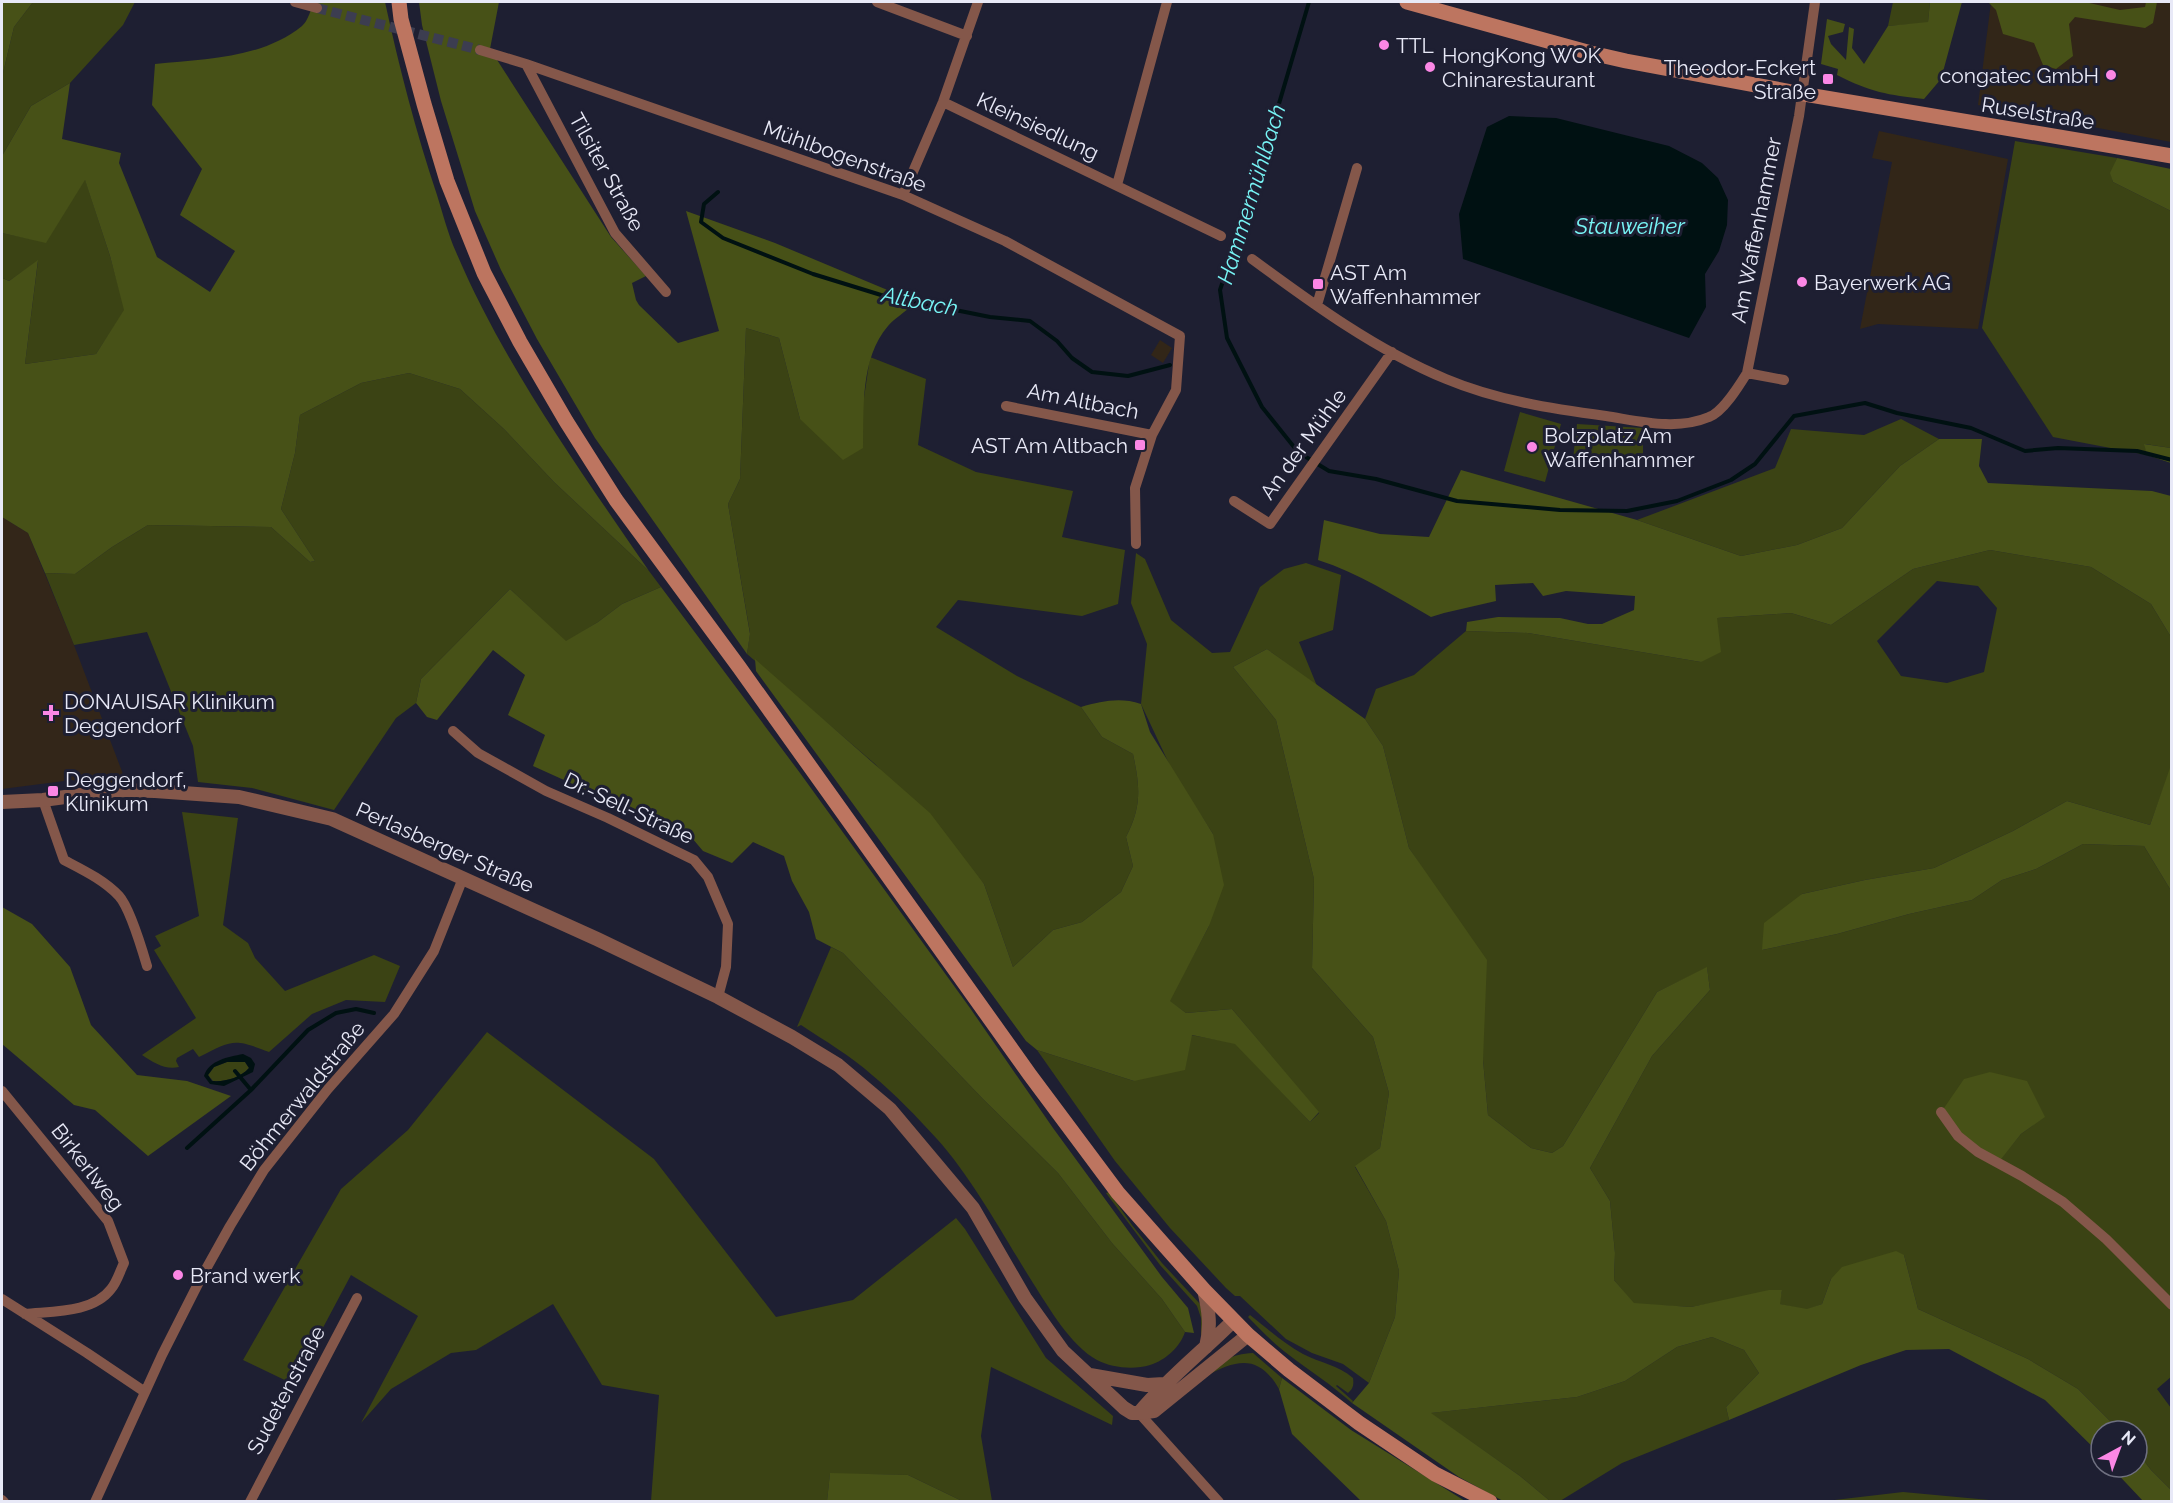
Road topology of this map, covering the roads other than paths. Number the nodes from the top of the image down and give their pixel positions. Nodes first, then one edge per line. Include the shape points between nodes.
1 (295, 2) edge
2 (399, 2) edge
3 (877, 2) edge
4 (978, 2) edge
5 (1167, 2) edge
6 (1407, 2) edge
7 (1815, 2) edge
8 (317, 8) dead end
9 (967, 36) junction
10 (480, 50) tunnel mouth
11 (526, 64) junction
12 (1803, 94) junction
13 (943, 102) junction
14 (2172, 156) edge
15 (1356, 168) dead end
16 (1117, 185) junction
17 (903, 195) junction
18 (1221, 236) dead end
19 (1252, 259) dead end
20 (666, 292) dead end
21 (1317, 305) junction
22 (1392, 352) junction
23 (1747, 373) junction
24 (1784, 380) dead end
25 (1006, 406) dead end
26 (1152, 435) junction
27 (1234, 501) dead end
28 (1136, 544) dead end
29 (453, 731) dead end
30 (43, 800) junction
31 (2, 802) edge
32 (463, 878) junction
33 (147, 966) dead end
34 (718, 997) junction
35 (2, 1091) edge
36 (1941, 1112) dead end
37 (1204, 1290) junction
38 (357, 1298) dead end
39 (2, 1299) edge
40 (2172, 1305) edge
41 (26, 1314) junction
42 (1233, 1321) junction
43 (1248, 1335) junction
44 (1206, 1348) junction
45 (1089, 1375) junction
46 (1164, 1384) junction
47 (145, 1392) junction
48 (1138, 1413) junction
49 (94, 1502) edge
50 (250, 1502) edge
51 (1219, 1502) edge
52 (1490, 1502) edge

1 - 8 street
2 - 37 main road via 447,181 484,273 566,421 616,500 1030,1075 1118,1193
3 - 9 street
4 - 9 street, Kleinsiedlung
5 - 16 street, Kleinsiedlung
6 - 12 main road, Ruselstraße via 1591,53
7 - 12 street, Am Waffenhammer
9 - 13 street, Kleinsiedlung
10 - 11 street, Mühlbogenstraße
11 - 17 street, Mühlbogenstraße
11 - 20 street, Tilsiter Straße via 615,233
12 - 14 main road, Ruselstraße
12 - 23 street, Am Waffenhammer
13 - 16 street, Kleinsiedlung
13 - 17 street, Kleinsiedlung
15 - 21 street
16 - 18 street, Kleinsiedlung
17 - 26 street, Mühlbogenstraße via 1005,241 1180,336 1176,390
19 - 21 street, Am Waffenhammer
21 - 22 street, Am Waffenhammer
22 - 23 street, Am Waffenhammer via 1447,380 1478,390 1549,408 1670,425 1711,417 1735,393
22 - 27 street, An der Mühle via 1270,524
23 - 24 street
25 - 26 street, Am Altbach
26 - 28 street via 1135,488
29 - 34 street, Dr.-Sell-Straße via 478,753 546,790 694,860 708,877 728,924 726,967
30 - 31 street, Perlasberger Straße
30 - 32 street, Perlasberger Straße via 117,790 239,797 332,819
30 - 33 street via 64,860 95,876 121,897
32 - 34 street, Perlasberger Straße
32 - 47 street, Böhmerwaldstraße via 434,951 394,1014 327,1089 264,1170 201,1278
34 - 45 street, Perlasberger Straße via 814,1049 890,1109 973,1208 1025,1298 1063,1350
35 - 41 street, Birkerlweg via 108,1221 124,1263 111,1289 97,1303
36 - 40 street via 1958,1136 1978,1152 2063,1202
37 - 42 main road
37 - 44 street via 1210,1314
38 - 50 street, Sudetenstraße
39 - 41 street
41 - 47 street
42 - 43 main road
42 - 44 street
43 - 48 street via 1154,1411
43 - 52 main road via 1359,1423 1435,1474
44 - 46 street
45 - 46 street via 1147,1385
45 - 48 street, Perlasberger Straße via 1124,1408
46 - 48 street
47 - 49 street, Böhmerwaldstraße
48 - 51 street

